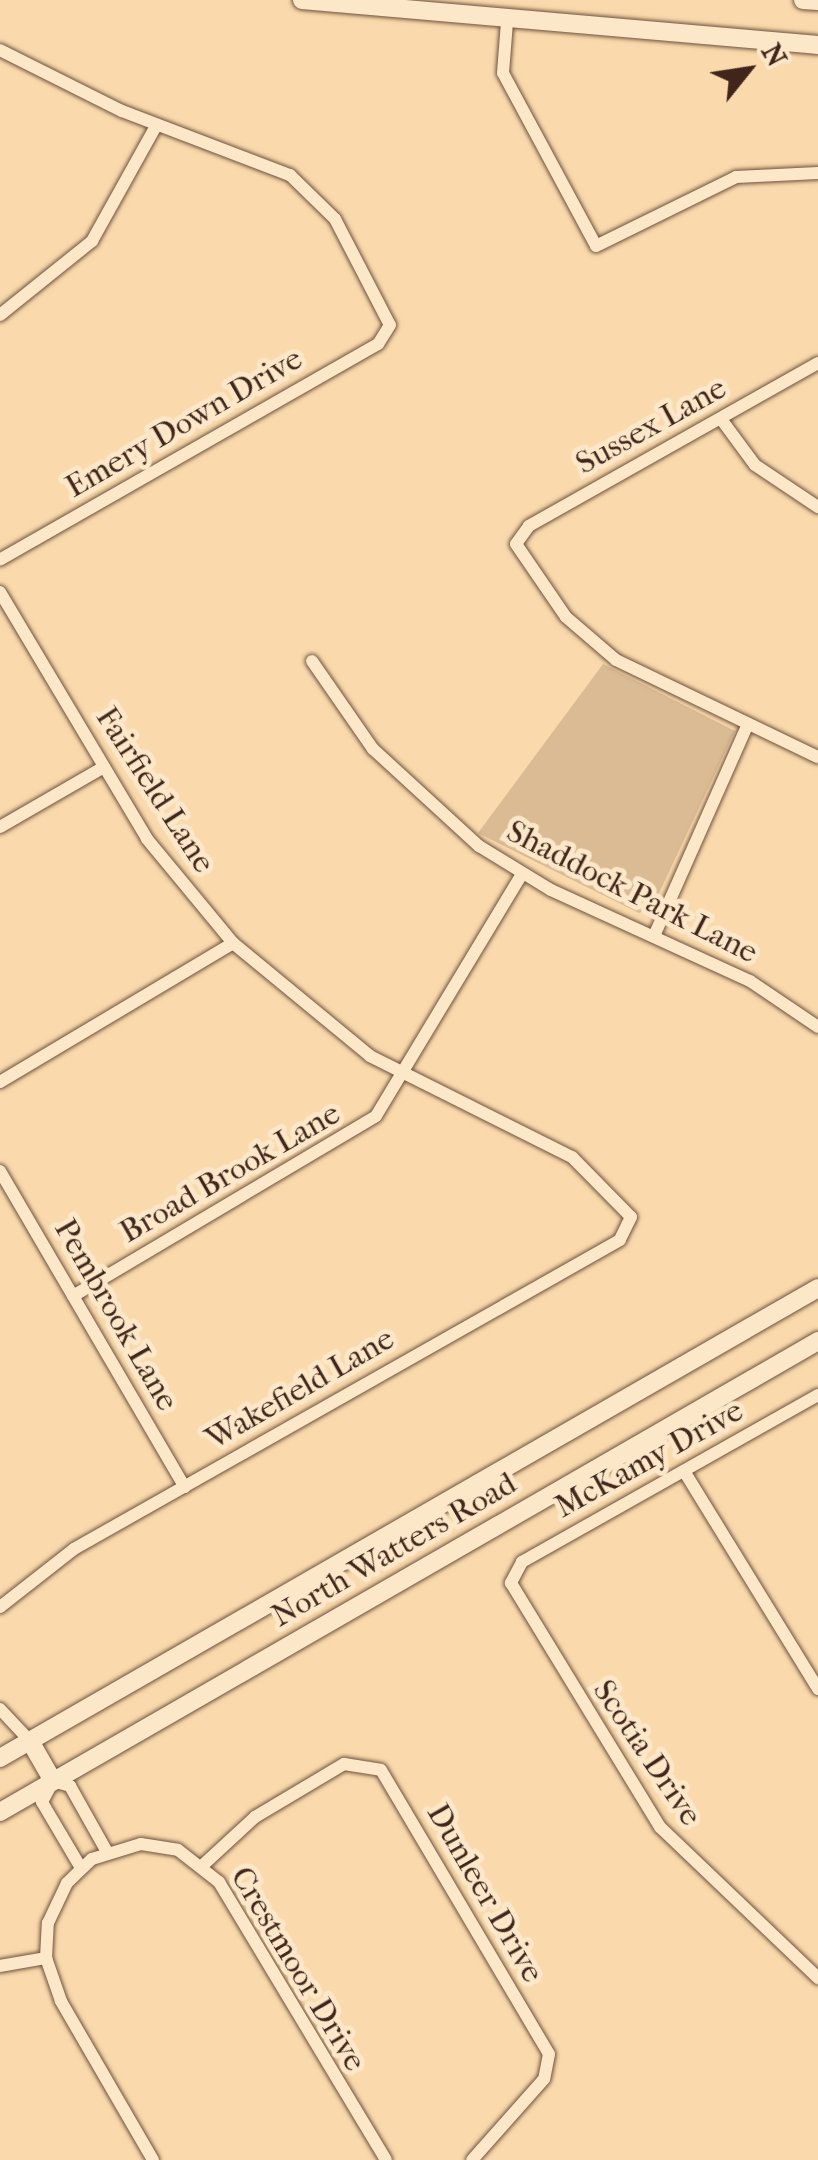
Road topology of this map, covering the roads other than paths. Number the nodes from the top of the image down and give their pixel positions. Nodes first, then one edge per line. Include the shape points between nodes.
1 (302, 0) edge
2 (803, 0) edge
3 (818, 2) edge
4 (507, 22) junction
5 (818, 44) edge
6 (0, 50) edge
7 (156, 126) junction
8 (818, 172) edge
9 (0, 314) edge
10 (818, 363) edge
11 (720, 419) junction
12 (818, 507) edge
13 (0, 560) edge
14 (0, 592) edge
15 (312, 661) dead end
16 (748, 724) junction
17 (818, 757) edge
18 (104, 767) junction
19 (0, 827) edge
20 (522, 874) junction
21 (654, 936) junction
22 (233, 942) junction
23 (818, 1027) edge
24 (406, 1077) junction
25 (0, 1082) edge
26 (0, 1171) edge
27 (630, 1226) joint
28 (818, 1288) edge
29 (74, 1296) junction
30 (818, 1341) edge
31 (818, 1395) edge
32 (684, 1471) junction
33 (185, 1486) junction
34 (512, 1575) joint
35 (2, 1602) edge
36 (818, 1689) edge
37 (0, 1709) edge
38 (30, 1741) junction
39 (0, 1758) edge
40 (53, 1781) junction
41 (0, 1812) edge
42 (107, 1852) junction
43 (203, 1865) junction
44 (82, 1868) junction
45 (46, 1958) junction
46 (0, 1966) edge
47 (818, 1978) edge
48 (153, 2160) edge
49 (386, 2160) edge
50 (472, 2160) edge

1 - 4 main road
2 - 3 main road
4 - 5 main road
4 - 8 street via 503,73 596,246 736,177
6 - 7 street
7 - 9 street via 92,241
7 - 13 street, Emery Down Drive via 252,154 307,188 335,219 389,328 378,344
10 - 11 street, Sussex Lane
11 - 12 street via 755,466
11 - 16 street, Sussex Lane via 517,541 519,560 592,642
14 - 18 street, Fairfield Lane
15 - 20 street, Shaddock Park Lane via 408,788
16 - 17 street
16 - 21 street
18 - 19 street
18 - 22 street, Fairfield Lane via 163,862
20 - 21 street, Shaddock Park Lane
20 - 24 street, Broad Brook Lane
21 - 23 street, Shaddock Park Lane via 750,981
22 - 24 street, Fairfield Lane via 313,1015
22 - 25 street
24 - 27 street, Fairfield Lane via 572,1156 629,1208
24 - 29 street, Broad Brook Lane via 347,1139
26 - 29 street, Pembrook Lane
27 - 33 street, Wakefield Lane via 620,1240
28 - 38 main road, North Watters Road
29 - 33 street, Pembrook Lane
30 - 40 main road, North Watters Road
31 - 32 street, McKamy Drive
32 - 34 street, McKamy Drive
32 - 36 street
33 - 35 street, Wakefield Lane via 74,1550
34 - 47 street, Scotia Drive via 516,1598 636,1796 680,1851
37 - 38 street
38 - 39 main road, North Watters Road
38 - 40 main road
40 - 41 main road, North Watters Road
40 - 42 street via 70,1786
40 - 44 street via 42,1802
42 - 43 street, Crestmoor Drive via 161,1846
42 - 44 street, Crestmoor Drive
43 - 49 street, Crestmoor Drive
43 - 50 street, Dunleer Drive via 255,1817 344,1764 368,1763 388,1778 549,2054 544,2079
44 - 45 street via 58,1896
45 - 46 street
45 - 48 street via 61,2001

